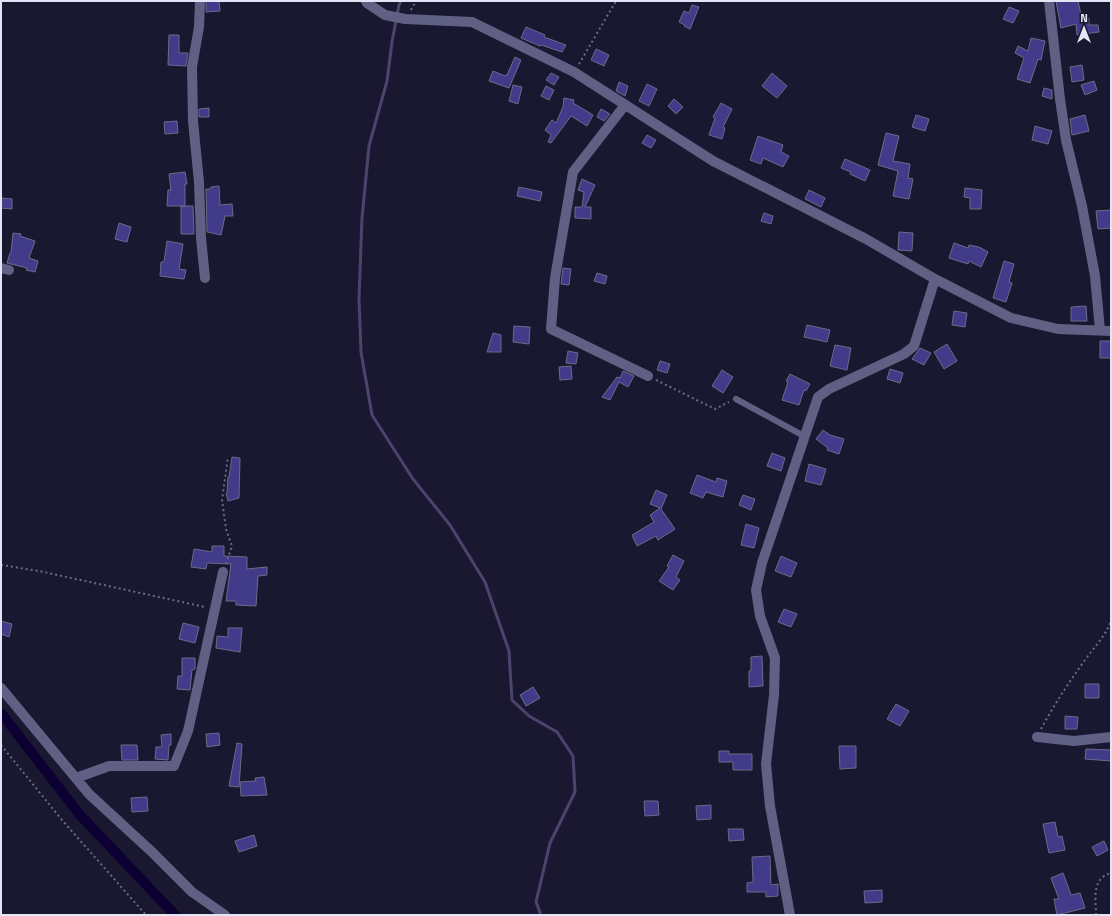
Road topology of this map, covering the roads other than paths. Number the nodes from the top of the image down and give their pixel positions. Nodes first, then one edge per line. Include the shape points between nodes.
1 (200, 1) edge
2 (366, 1) edge
3 (1049, 1) edge
4 (625, 105) junction
5 (205, 278) dead end
6 (935, 279) junction
7 (1100, 330) junction
8 (1111, 331) edge
9 (648, 376) road end
10 (736, 399) road end
11 (804, 436) junction
12 (223, 572) road end
13 (1, 688) edge
14 (1037, 737) road end
15 (1111, 737) edge
16 (76, 778) junction
17 (225, 915) edge
18 (790, 915) edge

1 - 5 street via 199,27 192,67 193,120
2 - 4 street via 385,15 405,19 472,22 574,72
3 - 7 street via 1066,140 1095,276
4 - 6 street via 713,161 866,239
4 - 9 street via 573,172 555,278 550,329
6 - 7 street via 1011,318 1058,329
6 - 11 street via 914,346 904,354 829,389 818,397
7 - 8 street
10 - 11 lane
11 - 18 street via 762,563 756,590 760,616 775,658 774,695 766,764 770,806
12 - 16 street via 188,731 174,766 109,766
13 - 16 street
14 - 15 street via 1074,740
16 - 17 street via 89,794 192,892

